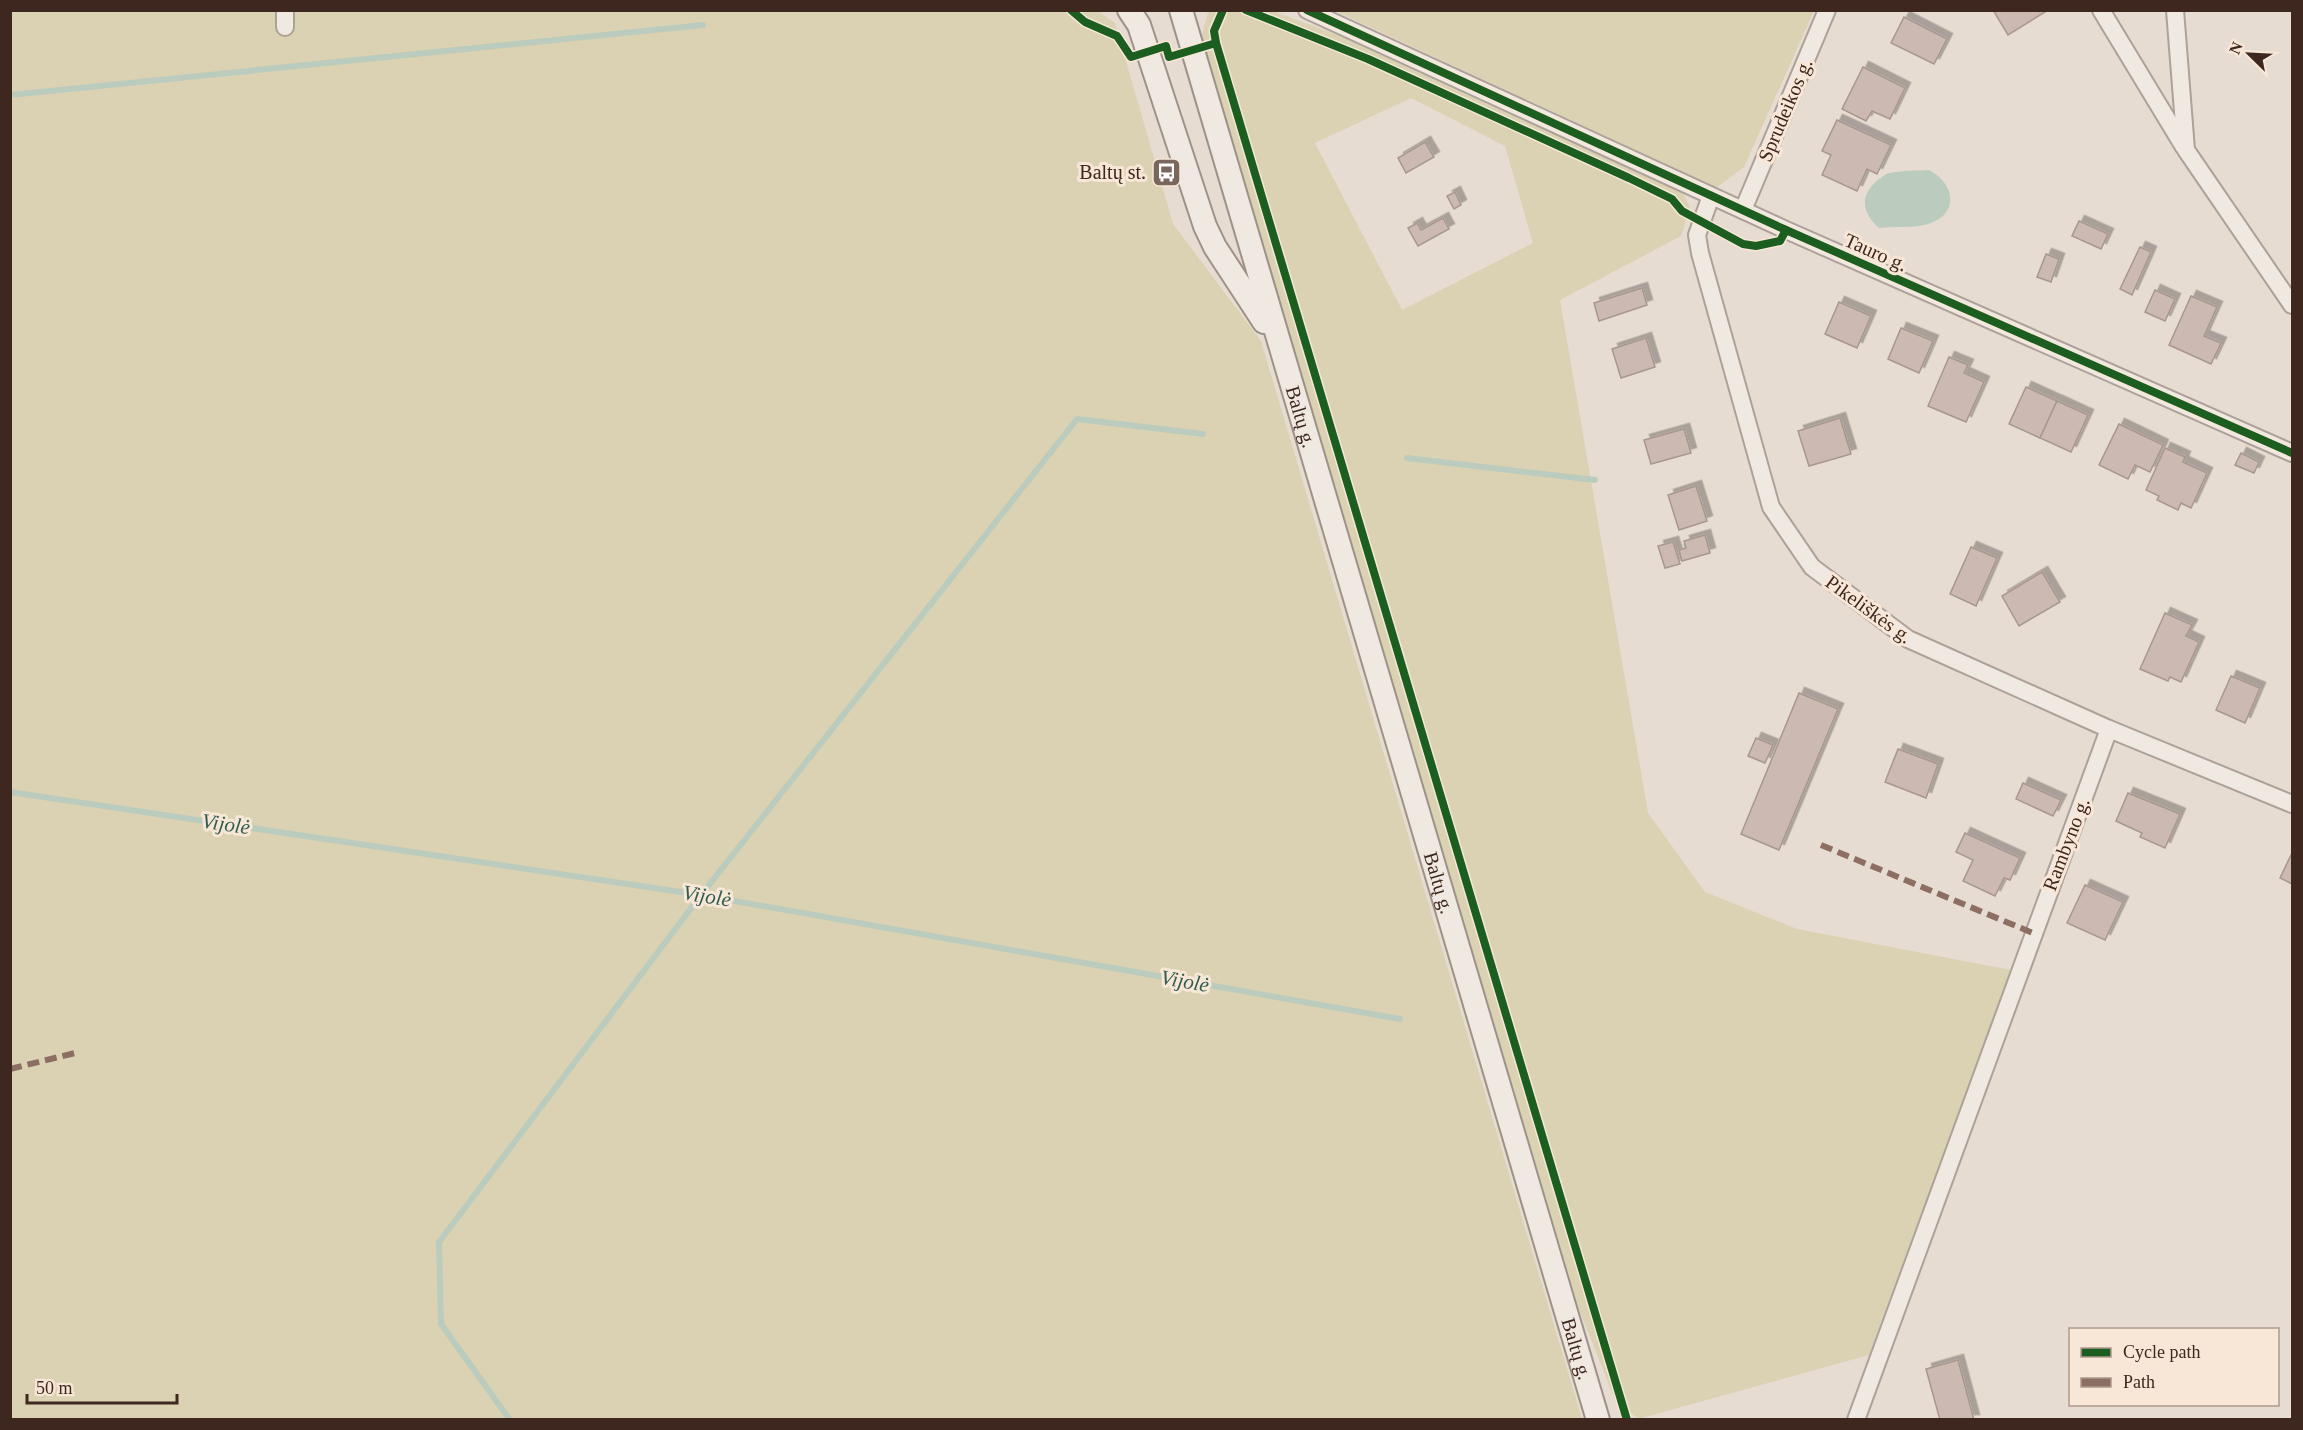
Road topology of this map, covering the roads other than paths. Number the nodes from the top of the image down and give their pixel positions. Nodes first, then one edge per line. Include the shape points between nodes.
1 (1129, 10) edge
2 (1181, 10) edge
3 (1307, 10) edge
4 (1827, 10) edge
5 (2101, 10) edge
6 (2175, 10) edge
7 (2186, 150) junction
8 (1711, 196) junction
9 (1743, 210) junction
10 (2292, 305) edge
11 (1279, 346) junction
12 (2292, 453) edge
13 (2109, 729) junction
14 (2292, 804) edge
15 (1598, 1419) edge
16 (1856, 1419) edge

1 - 11 main road, Baltų g. via 1139,25 1205,226 1215,248
2 - 11 main road, Baltų g.
3 - 8 street, Tauro g.
4 - 9 street, Sprudeikos g.
5 - 7 street
6 - 7 street
7 - 10 street
8 - 9 street, Tauro g.
8 - 13 street, Pikeliškės g. via 1697,235 1700,253 1771,507 1812,567 1908,639
9 - 12 street, Tauro g.
11 - 15 main road, Baltų g.
13 - 14 street, Pikeliškės g.
13 - 16 street, Rambyno g.

